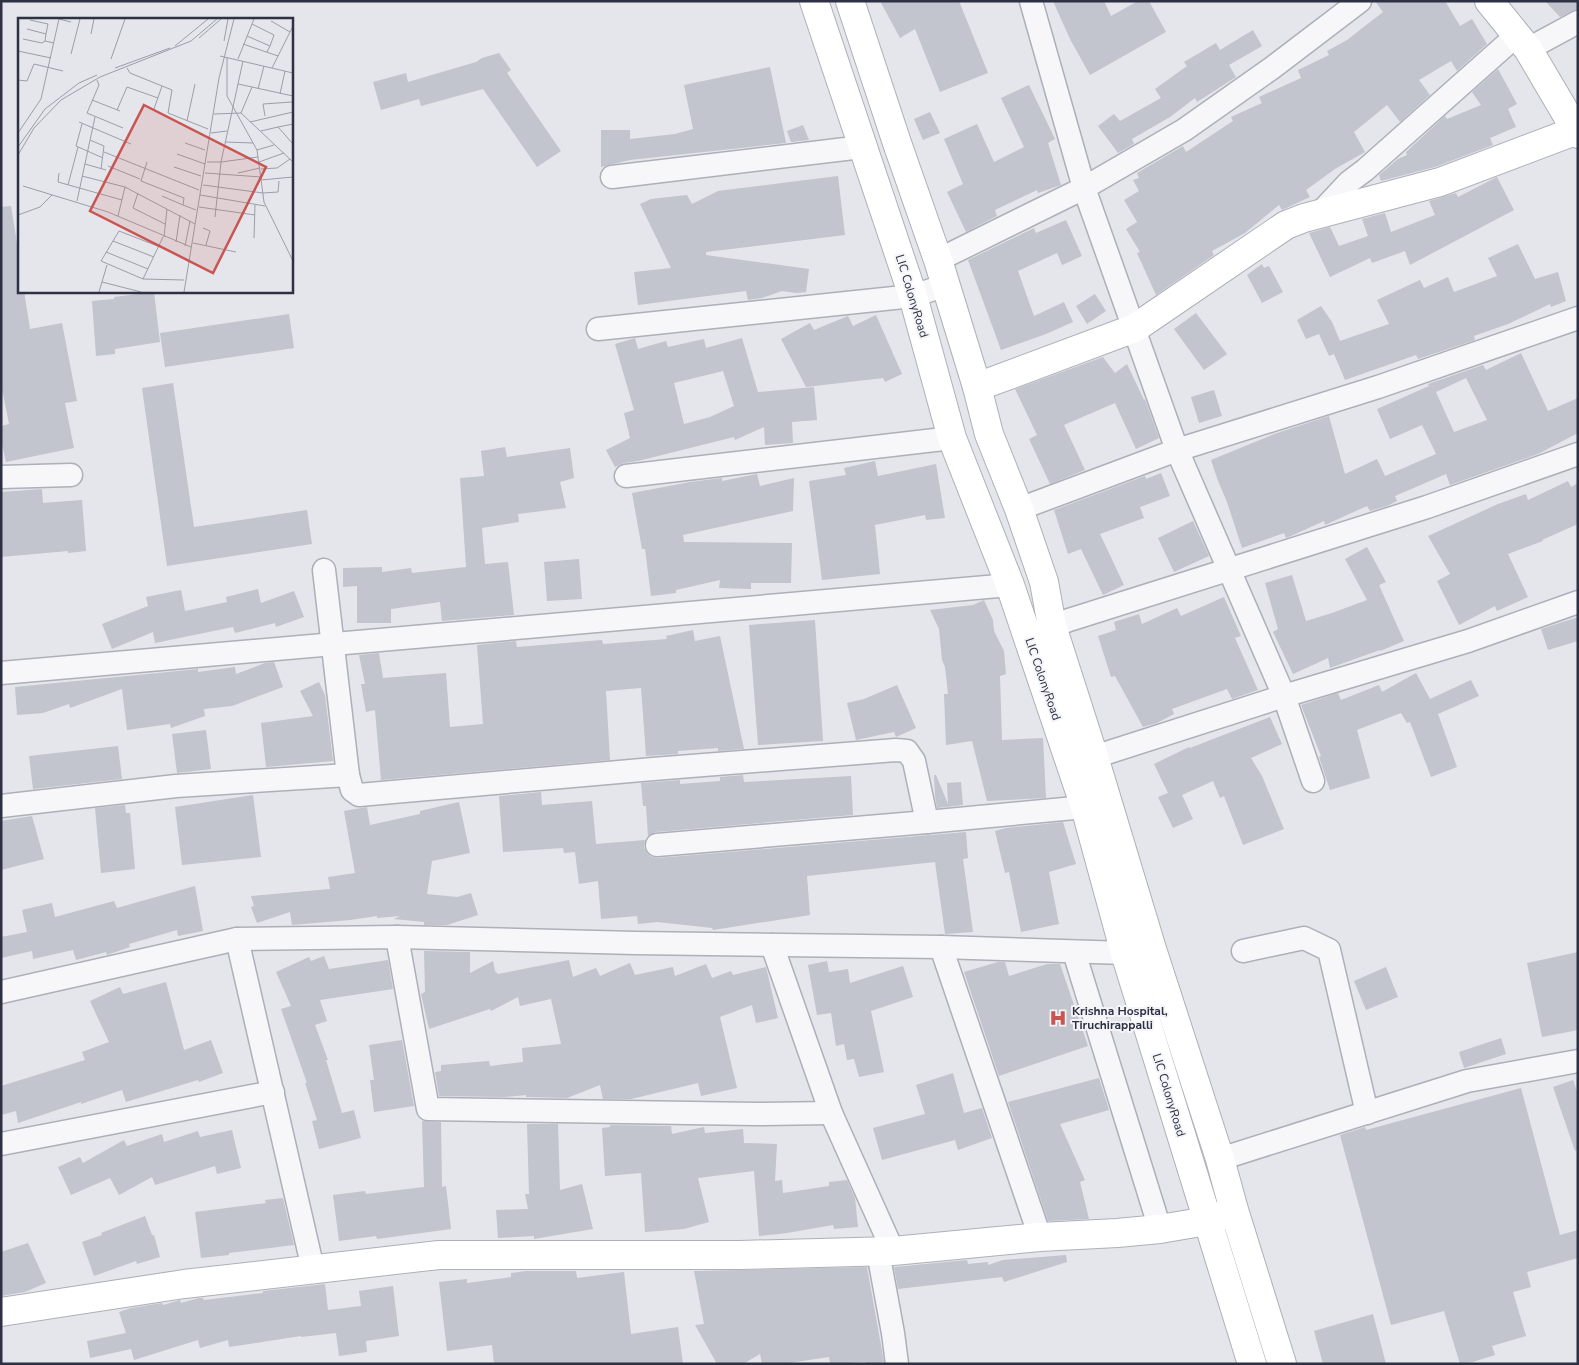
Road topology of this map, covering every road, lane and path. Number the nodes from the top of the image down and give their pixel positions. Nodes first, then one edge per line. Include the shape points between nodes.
1 (814, 1) edge
2 (850, 1) edge
3 (1031, 1) edge
4 (1360, 1) edge
5 (1489, 1) edge
6 (1578, 22) edge
7 (1523, 42) junction
8 (1576, 132) edge
9 (862, 147) junction
10 (612, 178) dead end
11 (1084, 188) junction
12 (1319, 214) junction
13 (942, 273) junction
14 (913, 296) junction
15 (1578, 318) edge
16 (1135, 328) junction
17 (598, 329) dead end
18 (978, 387) junction
19 (952, 438) junction
20 (1178, 450) junction
21 (1578, 454) edge
22 (71, 475) dead end
23 (626, 476) dead end
24 (1, 478) edge
25 (1019, 509) junction
26 (1230, 569) junction
27 (324, 570) dead end
28 (1010, 585) junction
29 (1578, 602) edge
30 (1040, 631) junction
31 (332, 643) junction
32 (1, 673) edge
33 (1284, 696) junction
34 (1094, 757) junction
35 (348, 775) junction
36 (1313, 781) dead end
37 (1, 806) edge
38 (1086, 807) junction
39 (927, 822) junction
40 (657, 845) dead end
41 (397, 937) junction
42 (237, 940) junction
43 (772, 945) junction
44 (941, 947) junction
45 (1138, 951) junction
46 (1243, 951) dead end
47 (1074, 952) junction
48 (1, 992) edge
49 (1578, 1060) edge
50 (273, 1092) junction
51 (831, 1113) junction
52 (1367, 1113) junction
53 (1, 1144) edge
54 (1220, 1159) junction
55 (1234, 1210) junction
56 (1207, 1221) junction
57 (1160, 1229) junction
58 (1040, 1237) junction
59 (885, 1252) junction
60 (313, 1269) junction
61 (1, 1312) edge
62 (897, 1364) edge
63 (1252, 1364) edge
64 (1282, 1364) edge

1 - 9 main road, LIC ColonyRoad
2 - 13 main road, LIC ColonyRoad
3 - 11 street
4 - 11 street via 1184,130
5 - 7 main road
6 - 7 street
7 - 8 main road
7 - 12 street via 1349,182
8 - 12 main road via 1440,182
9 - 10 street
9 - 14 main road, LIC ColonyRoad
11 - 13 street
11 - 16 street
12 - 16 main road via 1286,225
13 - 14 street
13 - 18 main road, LIC ColonyRoad
14 - 17 street
14 - 19 main road, LIC ColonyRoad
15 - 20 street via 1378,387
16 - 18 main road
16 - 20 street
18 - 25 main road, LIC ColonyRoad via 988,434
19 - 23 street
19 - 28 main road, LIC ColonyRoad
20 - 25 street
20 - 26 street
21 - 26 street via 1426,507
22 - 24 street
25 - 30 main road, LIC ColonyRoad via 1044,582
26 - 30 street
26 - 33 street
27 - 31 street
28 - 30 main road, LIC ColonyRoad
28 - 31 street
29 - 33 street via 1468,641
30 - 34 main road, LIC ColonyRoad
30 - 38 main road, LIC ColonyRoad
31 - 32 street
31 - 35 street
33 - 34 street
33 - 36 street
34 - 45 main road, LIC ColonyRoad
35 - 37 street via 176,786
35 - 39 street via 352,790 359,795 896,750 907,752 914,761
38 - 39 street
38 - 45 main road, LIC ColonyRoad
39 - 40 street
41 - 42 street
41 - 43 street
41 - 51 street via 428,1109
42 - 48 street
42 - 50 street
43 - 44 street
43 - 51 street
44 - 47 street
44 - 58 street
45 - 47 street
45 - 54 main road, LIC ColonyRoad
45 - 56 main road, LIC ColonyRoad
46 - 52 street via 1304,938 1329,950
47 - 57 street
49 - 52 street via 1466,1081
50 - 53 street
50 - 60 street
51 - 59 street
52 - 54 street
54 - 55 main road, LIC ColonyRoad
55 - 56 main road
55 - 64 main road, LIC ColonyRoad
56 - 57 main road
56 - 63 main road, LIC ColonyRoad
57 - 58 main road
58 - 59 main road
59 - 60 main road via 740,1256 439,1255
59 - 62 street
60 - 61 main road via 184,1284

